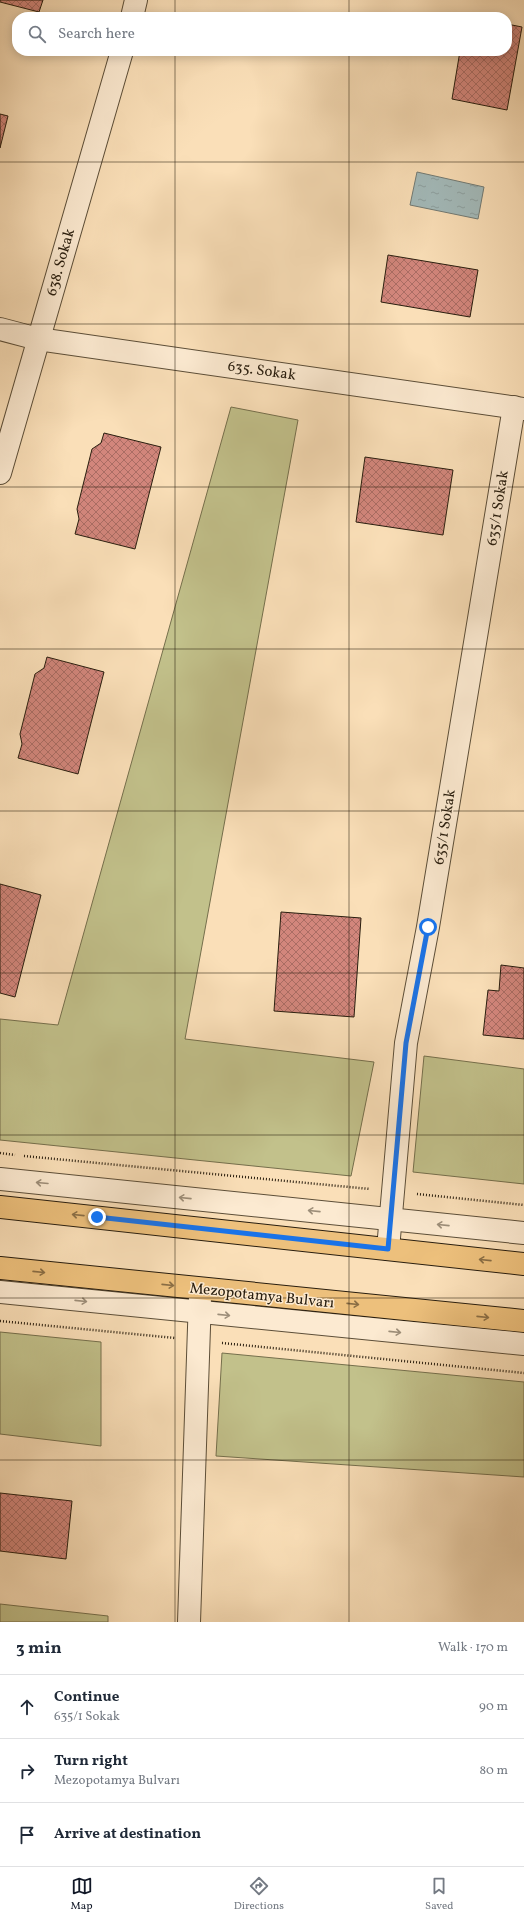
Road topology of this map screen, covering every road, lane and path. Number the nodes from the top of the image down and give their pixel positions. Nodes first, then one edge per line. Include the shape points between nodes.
1 (136, 0) edge
2 (133, 12) edge
3 (121, 56) edge
4 (0, 329) edge
5 (38, 339) junction
6 (519, 408) edge
7 (0, 473) edge
8 (0, 1153) edge
9 (0, 1179) edge
10 (393, 1192) junction
11 (524, 1205) edge
12 (0, 1207) edge
13 (391, 1220) junction
14 (524, 1233) edge
15 (388, 1249) junction
16 (524, 1264) edge
17 (0, 1268) edge
18 (201, 1289) junction
19 (0, 1292) edge
20 (199, 1313) junction
21 (0, 1320) edge
22 (524, 1321) edge
23 (200, 1340) junction
24 (524, 1344) edge
25 (524, 1373) edge
26 (189, 1622) edge

1 - 2 street
3 - 5 street, 638. Sokak
4 - 5 street, 635. Sokak
5 - 6 street, 635. Sokak
5 - 7 street, 638. Sokak
6 - 10 street, 635/1 Sokak via 406,1043
8 - 10 path
13 -> 9 street
10 - 11 path
10 - 13 street, 635/1 Sokak
15 -> 12 main road
14 -> 13 street
13 - 15 street, 635/1 Sokak
16 -> 15 main road
17 -> 18 main road, Mezopotamya Bulvarı
18 - 20 street
18 -> 22 main road, Mezopotamya Bulvarı
19 -> 20 street
20 - 23 street
20 -> 24 street
21 - 23 path
23 - 25 path
23 - 26 street

